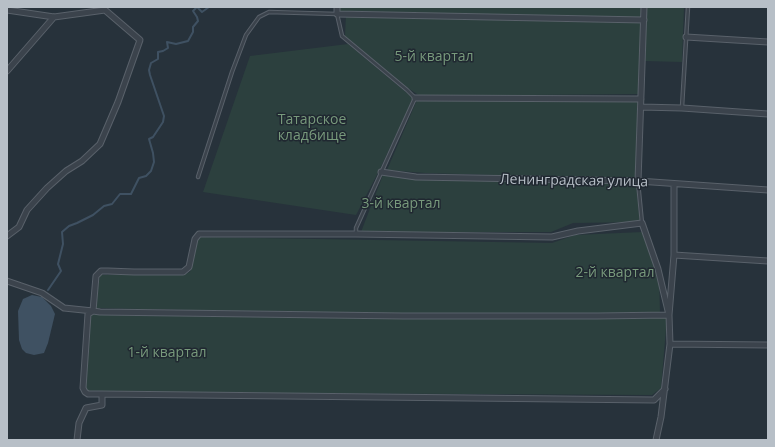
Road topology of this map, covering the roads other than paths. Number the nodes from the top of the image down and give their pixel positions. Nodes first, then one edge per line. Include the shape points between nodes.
1 (337, 7) edge
2 (644, 7) edge
3 (688, 7) edge
4 (7, 10) edge
5 (336, 14) junction
6 (54, 17) junction
7 (644, 20) junction
8 (686, 36) junction
9 (768, 42) edge
10 (7, 71) edge
11 (415, 98) junction
12 (641, 99) junction
13 (641, 107) junction
14 (682, 108) junction
15 (768, 114) edge
16 (381, 172) junction
17 (198, 177) dead end
18 (638, 181) junction
19 (674, 184) junction
20 (768, 190) edge
21 (642, 223) junction
22 (356, 234) junction
23 (7, 236) edge
24 (674, 255) junction
25 (768, 261) edge
26 (7, 281) edge
27 (93, 311) junction
28 (669, 315) junction
29 (670, 344) junction
30 (768, 345) edge
31 (665, 389) junction
32 (102, 394) junction
33 (77, 440) edge
34 (656, 440) edge

1 - 5 street
2 - 7 street
3 - 8 lane
4 - 6 street
5 - 7 street
5 - 11 lane via 342,36
5 - 17 lane via 269,12 259,17 246,35
6 - 10 street
6 - 23 street via 106,10 140,40 100,144 47,188 27,210 19,227
7 - 12 street
8 - 9 street
8 - 14 lane
11 - 12 street
11 - 16 lane
12 - 13 street
13 - 14 street
13 - 18 street
14 - 15 street
16 - 18 street, Ленинградская улица via 416,177
16 - 22 lane via 356,228
18 - 19 street, Ленинградская улица
18 - 21 lane
19 - 20 street, Ленинградская улица
19 - 24 street
21 - 22 street via 552,237
21 - 28 street via 658,269
22 - 27 street via 199,234 195,239 189,267 183,272 98,273
24 - 25 street
24 - 28 street
26 - 27 street via 42,292 64,308
27 - 28 street via 402,316
27 - 32 street via 88,314 83,388 88,394
28 - 29 street
29 - 30 street
29 - 31 street
31 - 32 street via 654,400
31 - 34 street
32 - 33 street via 102,405 86,408 79,423

